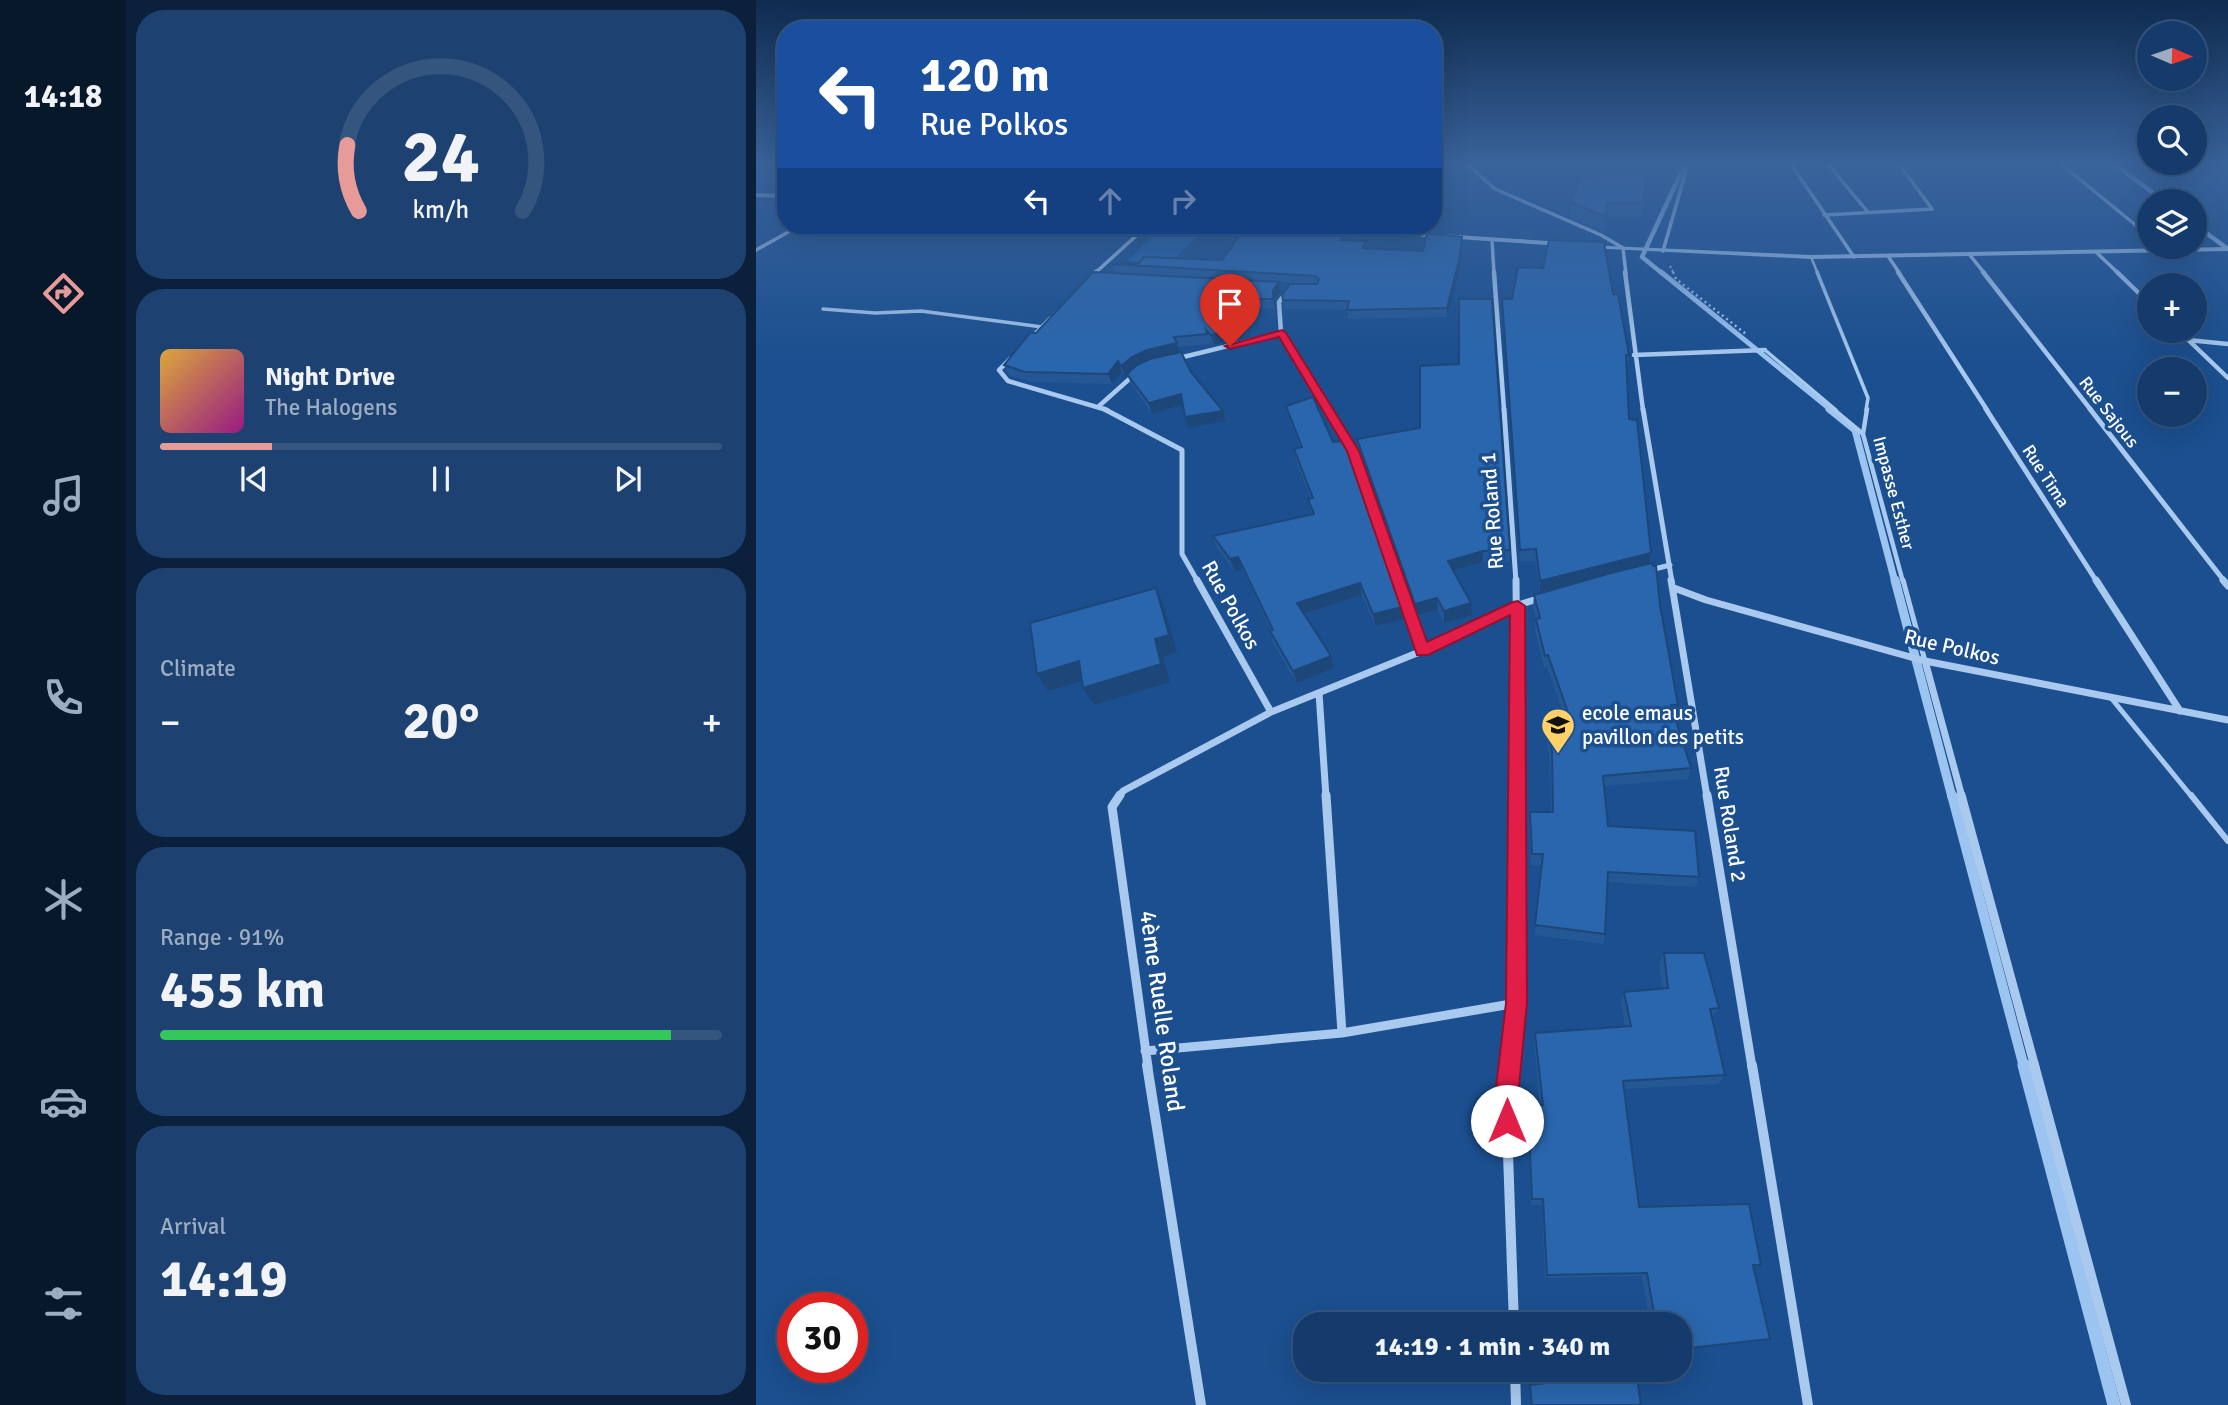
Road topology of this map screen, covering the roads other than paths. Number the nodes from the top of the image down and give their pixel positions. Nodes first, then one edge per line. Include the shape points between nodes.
1 (1588, 230) edge
2 (1669, 230) edge
3 (1834, 230) edge
4 (783, 235) edge
5 (1137, 235) edge
6 (1420, 235) edge
7 (1492, 240) junction
8 (1571, 245) edge
9 (1584, 246) edge
10 (1623, 248) junction
11 (2207, 249) edge
12 (2228, 249) edge
13 (756, 250) edge
14 (2137, 250) edge
15 (1663, 251) junction
16 (2096, 252) junction
17 (1969, 254) junction
18 (1888, 256) junction
19 (1811, 257) junction
20 (1854, 257) junction
21 (1093, 276) junction
22 (1106, 277) edge
23 (1084, 285) edge
24 (1277, 286) edge
25 (2137, 291) edge
26 (823, 309) dead end
27 (1059, 310) edge
28 (1042, 327) junction
29 (1282, 333) junction
30 (2207, 342) edge
31 (2191, 343) edge
32 (1025, 344) edge
33 (2228, 344) edge
34 (1766, 350) joint
35 (1016, 353) edge
36 (1634, 355) junction
37 (1164, 361) edge
38 (1138, 371) edge
39 (2228, 378) edge
40 (1099, 406) junction
41 (1863, 434) junction
42 (1670, 565) junction
43 (1643, 571) edge
44 (2228, 586) edge
45 (1674, 587) junction
46 (1553, 594) edge
47 (1518, 606) junction
48 (1422, 651) junction
49 (1925, 661) junction
50 (1319, 693) junction
51 (2112, 699) junction
52 (1271, 712) junction
53 (2180, 712) junction
54 (2228, 720) edge
55 (2228, 841) edge
56 (1517, 1003) junction
57 (1342, 1033) junction
58 (1145, 1051) junction
59 (1514, 1312) edge
60 (1515, 1382) edge
61 (1201, 1405) edge
62 (1516, 1405) edge
63 (1808, 1405) edge
64 (2126, 1405) edge

1 - 10 street
2 - 15 street
3 - 20 street
4 - 13 street
5 - 21 street
6 - 7 street
7 - 8 street
7 - 47 street, Rue Roland 1
9 - 10 street
10 - 15 street
10 - 36 street, Rue Roland 2
11 - 12 street
14 - 16 street
15 - 19 street
16 - 17 street
16 - 25 street
17 - 18 street
17 - 44 street, Rue Sajous
18 - 20 street
18 - 53 street, Rue Tima
19 - 20 street
19 - 41 lane, Impasse Esther via 1868,398
21 - 22 street
21 - 23 street
24 - 29 street via 1290,287 1279,302
26 - 28 lane via 921,311
27 - 28 street
28 - 32 street
29 - 37 street
29 - 48 street via 1353,451
30 - 33 street
31 - 39 street
34 - 36 street
34 - 41 lane
35 - 40 street, Rue Polkos via 999,370 1008,382
36 - 42 street, Rue Roland 2
38 - 40 street
40 - 52 street, Rue Polkos via 1182,450 1182,554
41 - 49 lane, Impasse Esther
42 - 43 street
42 - 45 street, Rue Roland 2
45 - 49 street, Rue Polkos
45 - 63 street, Rue Roland 2
46 - 47 street
47 - 48 street
47 - 56 street, Rue Roland 1
48 - 50 street
49 - 51 street, Rue Polkos
49 - 64 street
50 - 52 street
50 - 57 street
51 - 53 street, Rue Polkos
51 - 55 lane
52 - 58 street, 4ème Ruelle Roland via 1123,790 1112,807
53 - 54 street, Rue Polkos
56 - 57 street
56 - 59 street, Rue Roland 1 via 1506,1096
57 - 58 street
58 - 61 street, 4ème Ruelle Roland
60 - 62 street

